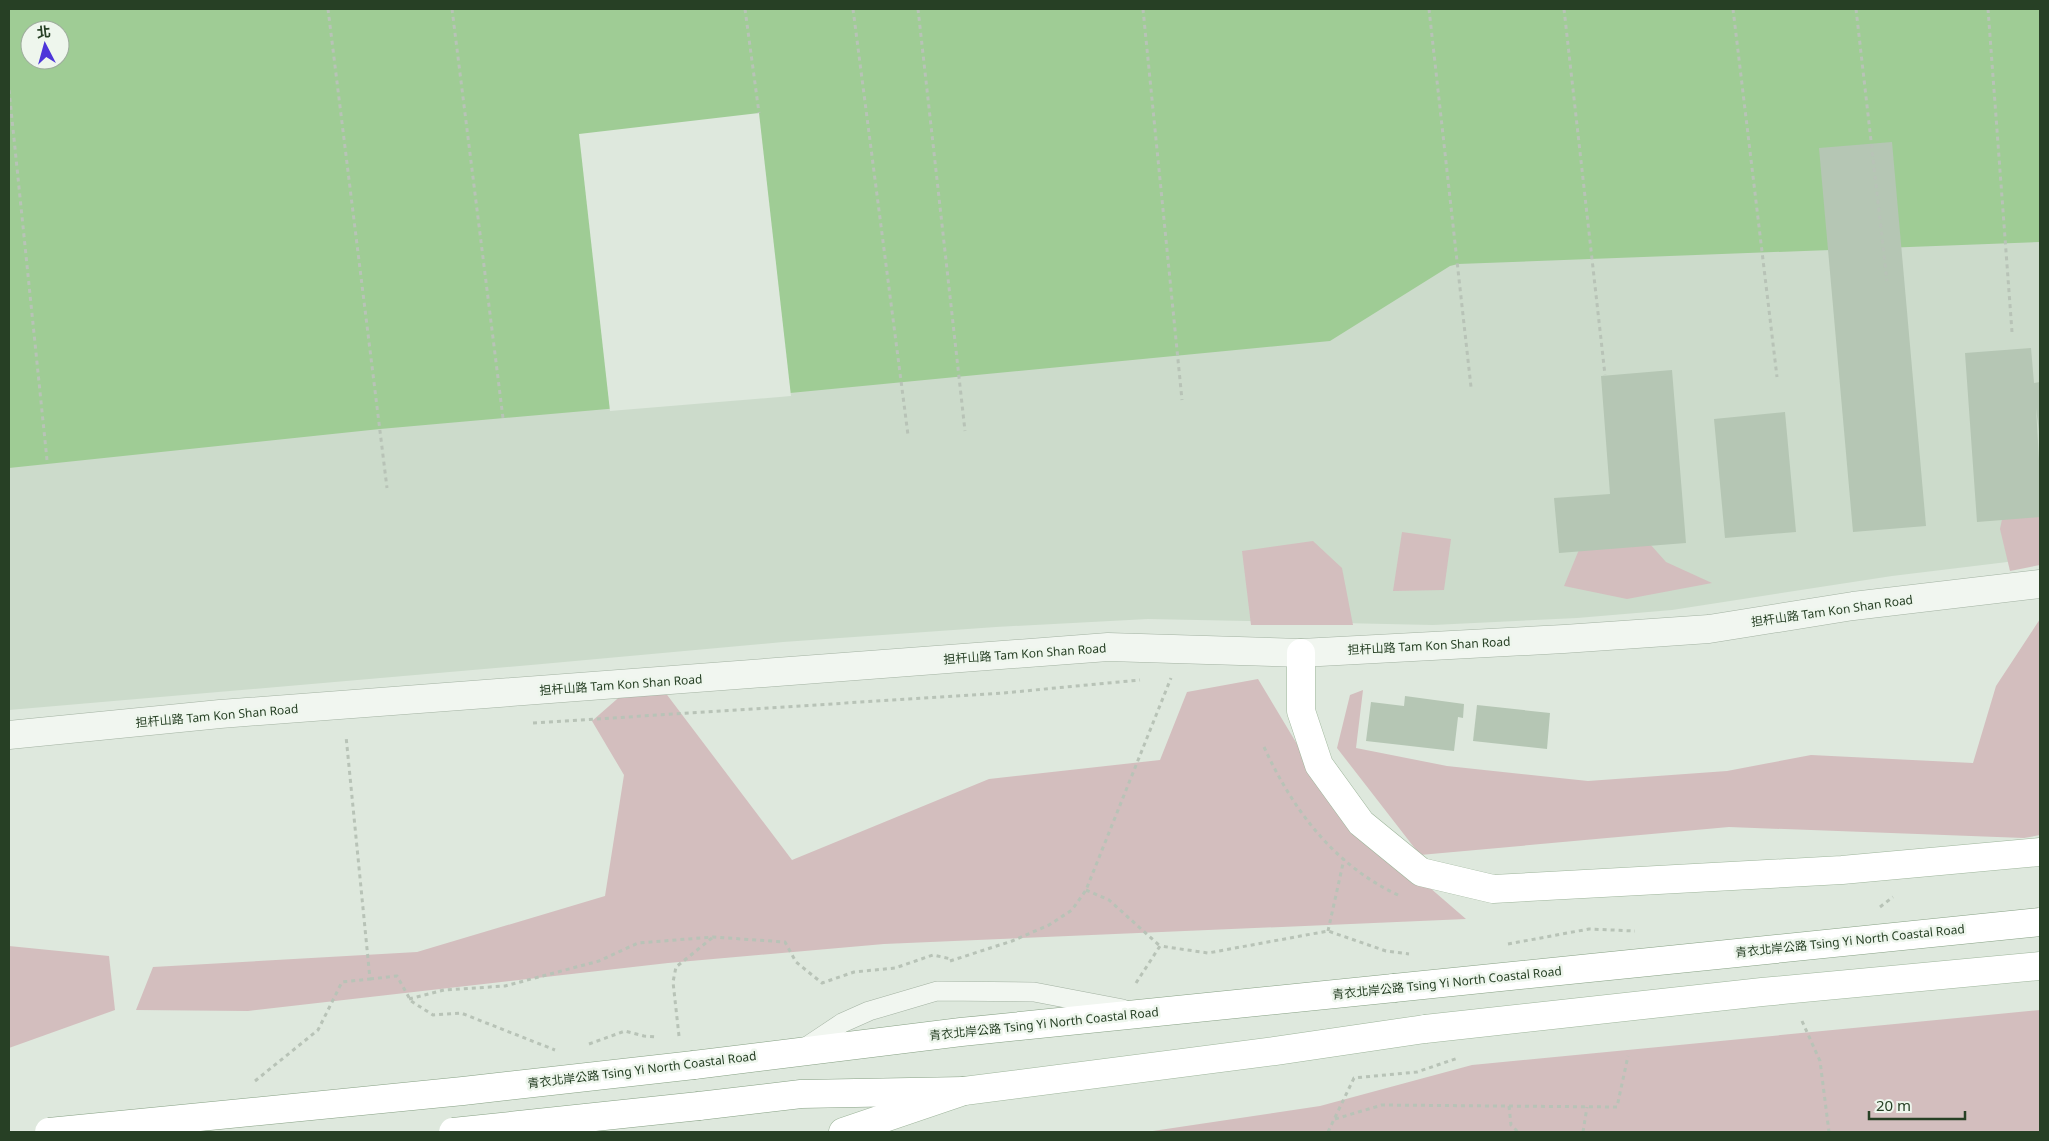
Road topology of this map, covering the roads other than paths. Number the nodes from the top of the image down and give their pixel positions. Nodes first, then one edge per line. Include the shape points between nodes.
1 (2040, 584) edge
2 (1301, 653) junction
3 (9, 735) edge
4 (2040, 852) edge
5 (2040, 922) edge
6 (2040, 966) edge
7 (1146, 1013) junction
8 (800, 1051) junction
9 (964, 1090) junction
10 (49, 1132) edge
11 (454, 1132) edge
12 (843, 1132) edge

1 - 2 street, 担杆山路 Tam Kon Shan Road via 1853,606 1709,629
2 - 3 street, 担杆山路 Tam Kon Shan Road via 1108,647 220,714
2 - 4 main road via 1301,711 1319,765 1360,824 1421,872 1493,890 1842,870
5 - 7 main road, 青衣北岸公路 Tsing Yi North Coastal Road, bridge
6 - 9 main road, bridge via 1425,1029 1266,1053
7 - 8 main road, 青衣北岸公路 Tsing Yi North Coastal Road
7 - 8 lane via 1034,992 938,991 869,1011 842,1023
8 - 10 main road, 青衣北岸公路 Tsing Yi North Coastal Road, bridge via 472,1090
9 - 11 main road, bridge via 801,1094
9 - 12 main road

